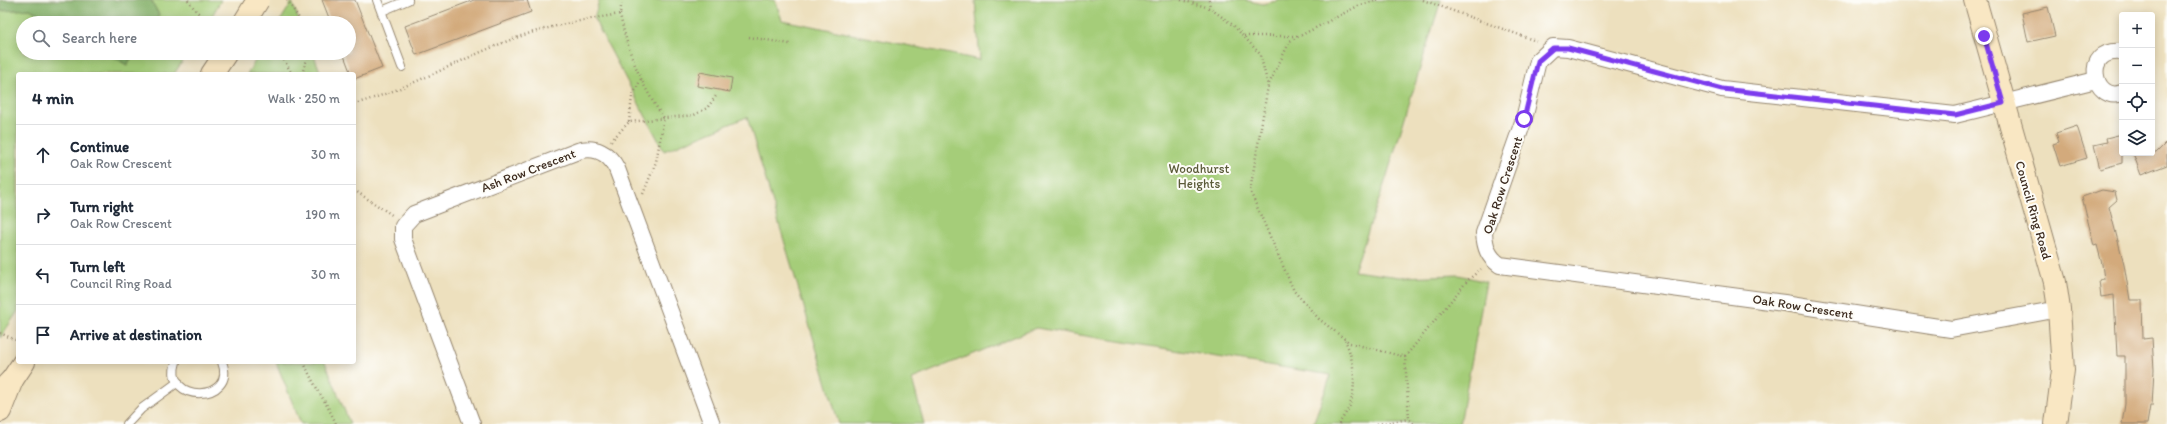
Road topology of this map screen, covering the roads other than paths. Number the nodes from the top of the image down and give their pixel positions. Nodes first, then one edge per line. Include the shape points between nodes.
1 (258, 0) edge
2 (377, 0) edge
3 (408, 0) edge
4 (1975, 0) edge
5 (382, 11) junction
6 (248, 16) edge
7 (2119, 52) edge
8 (221, 60) edge
9 (402, 67) dead end
10 (213, 72) edge
11 (2096, 80) junction
12 (2119, 93) edge
13 (2003, 103) junction
14 (2059, 309) junction
15 (176, 364) edge
16 (222, 364) edge
17 (12, 378) edge
18 (178, 382) junction
19 (0, 411) edge
20 (127, 424) edge
21 (472, 424) edge
22 (712, 424) edge
23 (2056, 424) edge

1 - 6 street, bridge
2 - 5 lane
3 - 5 lane
4 - 13 street, Council Ring Road
5 - 9 lane
7 - 11 street via 2105,54 2098,61 2095,70
8 - 10 street
11 - 12 street via 2101,88 2110,93
11 - 13 street
13 - 14 street, Council Ring Road via 2055,282
13 - 14 street, Oak Row Crescent via 1955,115 1722,89 1568,48 1553,48 1538,61 1524,119 1484,233 1485,246 1492,260 1500,265 1776,302 1951,329
14 - 23 street, Council Ring Road via 2063,370
15 - 18 lane via 175,374
16 - 18 lane via 224,374 221,382 208,393 191,393
17 - 19 street
18 - 20 lane via 141,409
21 - 22 street, Ash Row Crescent via 403,239 402,229 414,214 573,152 587,149 601,151 615,164

